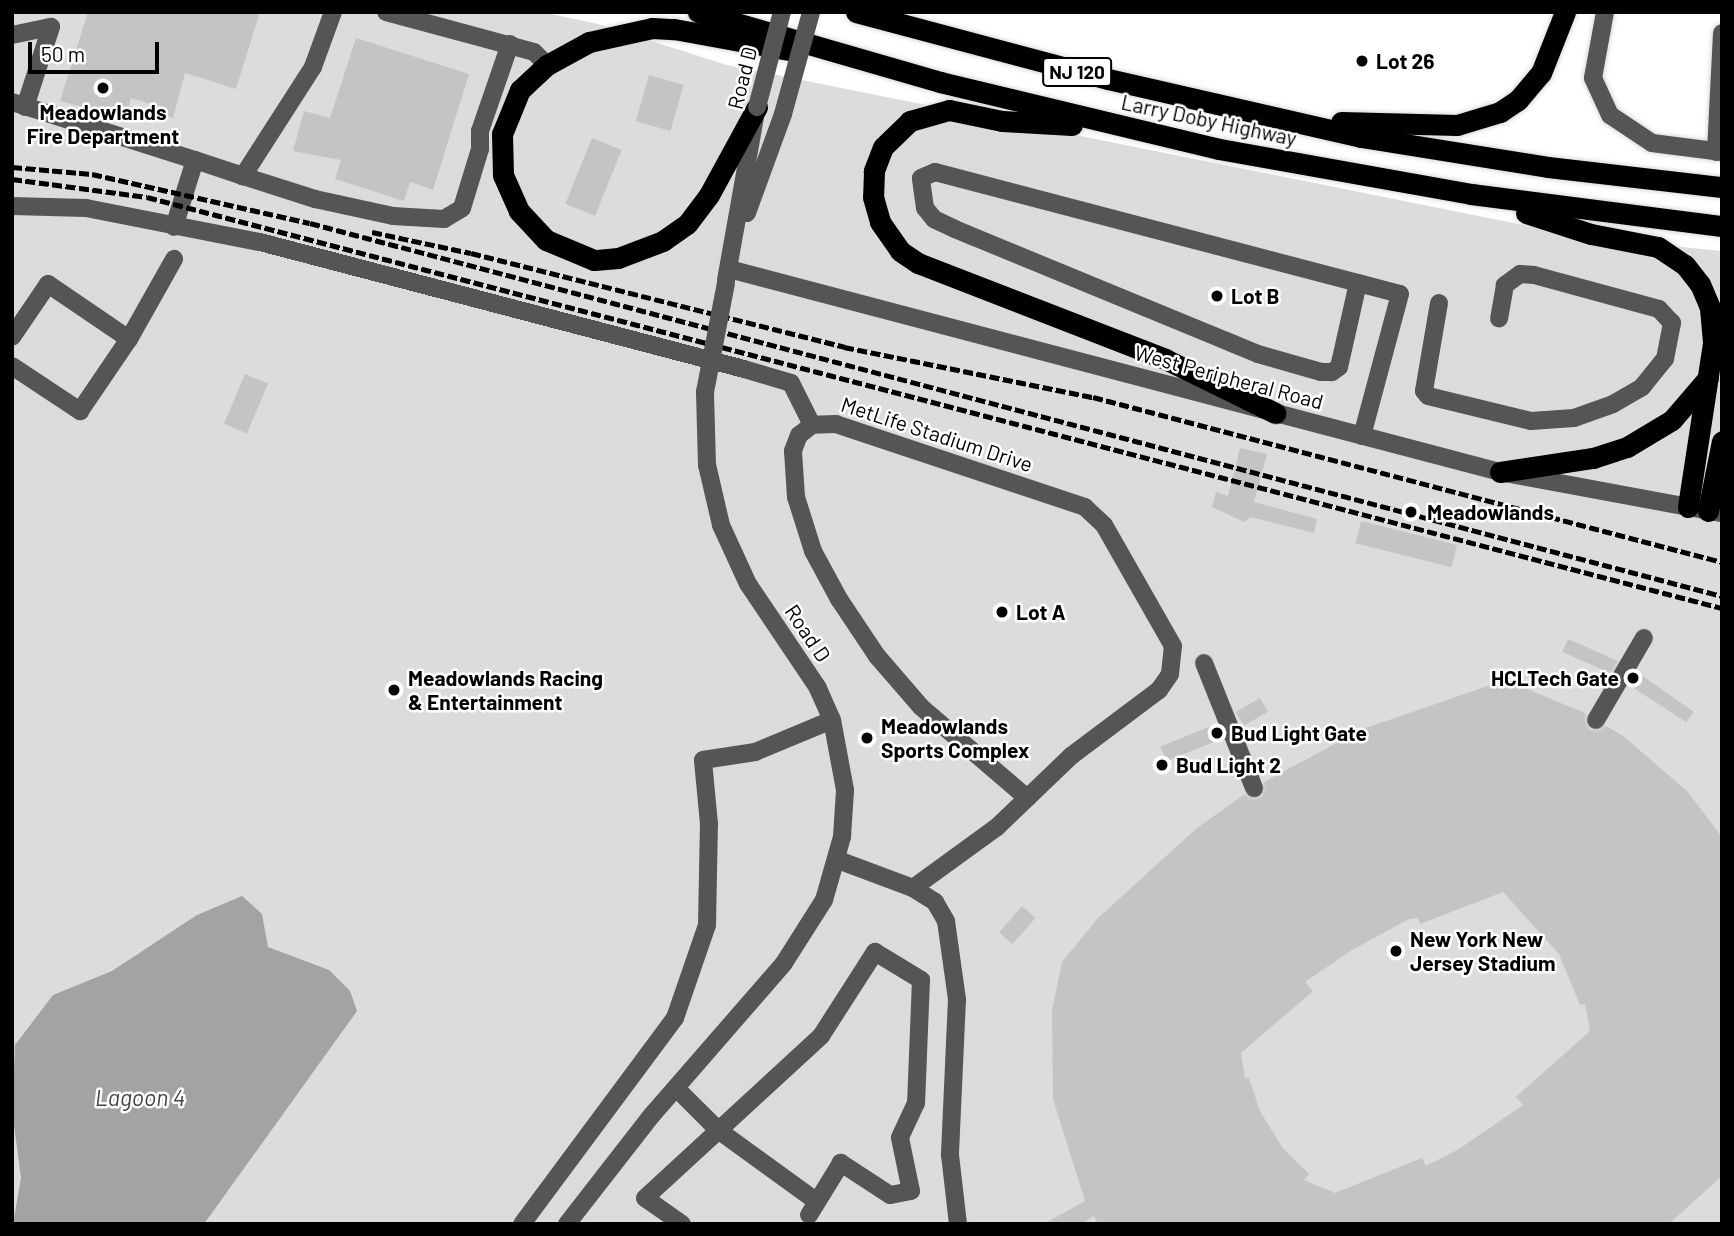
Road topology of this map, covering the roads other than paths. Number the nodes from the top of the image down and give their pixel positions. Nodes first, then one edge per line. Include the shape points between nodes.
1 (333, 12) edge
2 (386, 12) edge
3 (698, 12) edge
4 (782, 12) edge
5 (811, 12) edge
6 (856, 12) edge
7 (1565, 12) edge
8 (1605, 12) edge
9 (1722, 33) edge
10 (12, 35) edge
11 (510, 44) junction
12 (851, 58) junction
13 (547, 65) junction
14 (19, 105) edge
15 (757, 107) junction
16 (1300, 121) junction
17 (1127, 129) junction
18 (1719, 152) edge
19 (195, 160) junction
20 (243, 176) junction
21 (1722, 187) edge
22 (1471, 194) junction
23 (12, 206) edge
24 (174, 226) junction
25 (1722, 226) edge
26 (174, 258) dead end
27 (727, 276) junction
28 (1358, 283) junction
29 (1439, 303) dead end
30 (1499, 318) dead end
31 (12, 337) edge
32 (129, 339) junction
33 (12, 366) edge
34 (1709, 376) junction
35 (1275, 413) junction
36 (812, 425) junction
37 (1362, 436) junction
38 (1722, 440) edge
39 (1500, 472) junction
40 (1706, 510) edge
41 (1644, 638) dead end
42 (1204, 663) dead end
43 (832, 720) junction
44 (1596, 720) dead end
45 (1254, 788) dead end
46 (1027, 798) junction
47 (838, 860) junction
48 (913, 888) junction
49 (676, 1088) junction
50 (718, 1130) junction
51 (812, 1216) edge
52 (522, 1224) edge
53 (567, 1224) edge
54 (682, 1224) edge
55 (958, 1224) edge

1 - 20 street via 313,67
2 - 11 street
3 - 12 highway, Larry Doby Highway / NJ 120
4 - 15 street, Road D, bridge
5 - 27 street, bridge via 783,114
6 - 16 highway, Larry Doby Highway / NJ 120 via 1108,79
7 - 16 highway via 1534,83 1510,106 1480,120 1444,126
8 - 18 street via 1593,78 1610,115 1632,134 1653,143
9 - 18 street
10 - 14 street via 51,27
11 - 13 street via 534,52
11 - 20 street via 480,131 480,149 462,208 444,219 380,213
12 - 13 highway via 744,44 698,31 652,28 589,42
12 - 17 highway, Larry Doby Highway / NJ 120
13 - 15 highway via 520,90 509,112 500,148 503,174 519,211 536,233 594,260 642,250 687,224 709,195
14 - 19 street
15 - 27 street, Road D
16 - 21 highway, Larry Doby Highway / NJ 120 via 1460,154
17 - 22 highway, Larry Doby Highway / NJ 120
17 - 35 highway via 1002,121 949,110 928,113 900,128 883,147 874,171 875,210 892,242 918,263 1165,359
19 - 20 street
19 - 24 street
22 - 25 highway, Larry Doby Highway / NJ 120
22 - 34 highway via 1591,234 1658,247 1677,257 1694,274 1710,308 1714,332
23 - 24 street via 86,208
24 - 36 street via 260,242 791,383
26 - 32 street
27 - 35 street, West Peripheral Road
27 - 43 street, Road D, bridge via 705,392 707,465 725,535 748,584 817,688
28 - 28 street via 935,172 921,178 925,208 944,224 1258,354 1321,372 1339,367
28 - 37 street via 1400,294
29 - 30 street via 1424,391 1428,396 1531,421 1574,418 1642,387 1665,359 1672,323 1659,309 1534,275 1512,277 1505,285
31 - 32 street via 48,284
32 - 33 street via 80,411
34 - 39 highway via 1672,420 1627,447 1593,458
34 - 40 highway
35 - 37 street, West Peripheral Road
36 - 46 street, MetLife Stadium Drive via 799,435 793,451 796,497 813,551 839,599 877,656 914,699
36 - 46 street, MetLife Stadium Drive via 836,424 1085,507 1104,525 1166,629 1174,655 1165,682
37 - 39 street, West Peripheral Road
38 - 40 highway
39 - 40 street, West Peripheral Road
41 - 44 street
42 - 45 street
43 - 47 street, Road D via 845,790
43 - 52 street via 755,752 703,761 709,824 707,925 676,1018
46 - 48 street, MetLife Stadium Drive via 998,827
47 - 48 street
47 - 49 street, Road D via 824,900 784,964
48 - 55 street via 942,909 953,950 957,999 950,1155
49 - 50 street
49 - 53 street, Road D
50 - 51 street
50 - 51 street via 821,1036 875,951 921,980 916,1103 900,1138 911,1191 891,1195 841,1163
50 - 54 street via 645,1198

